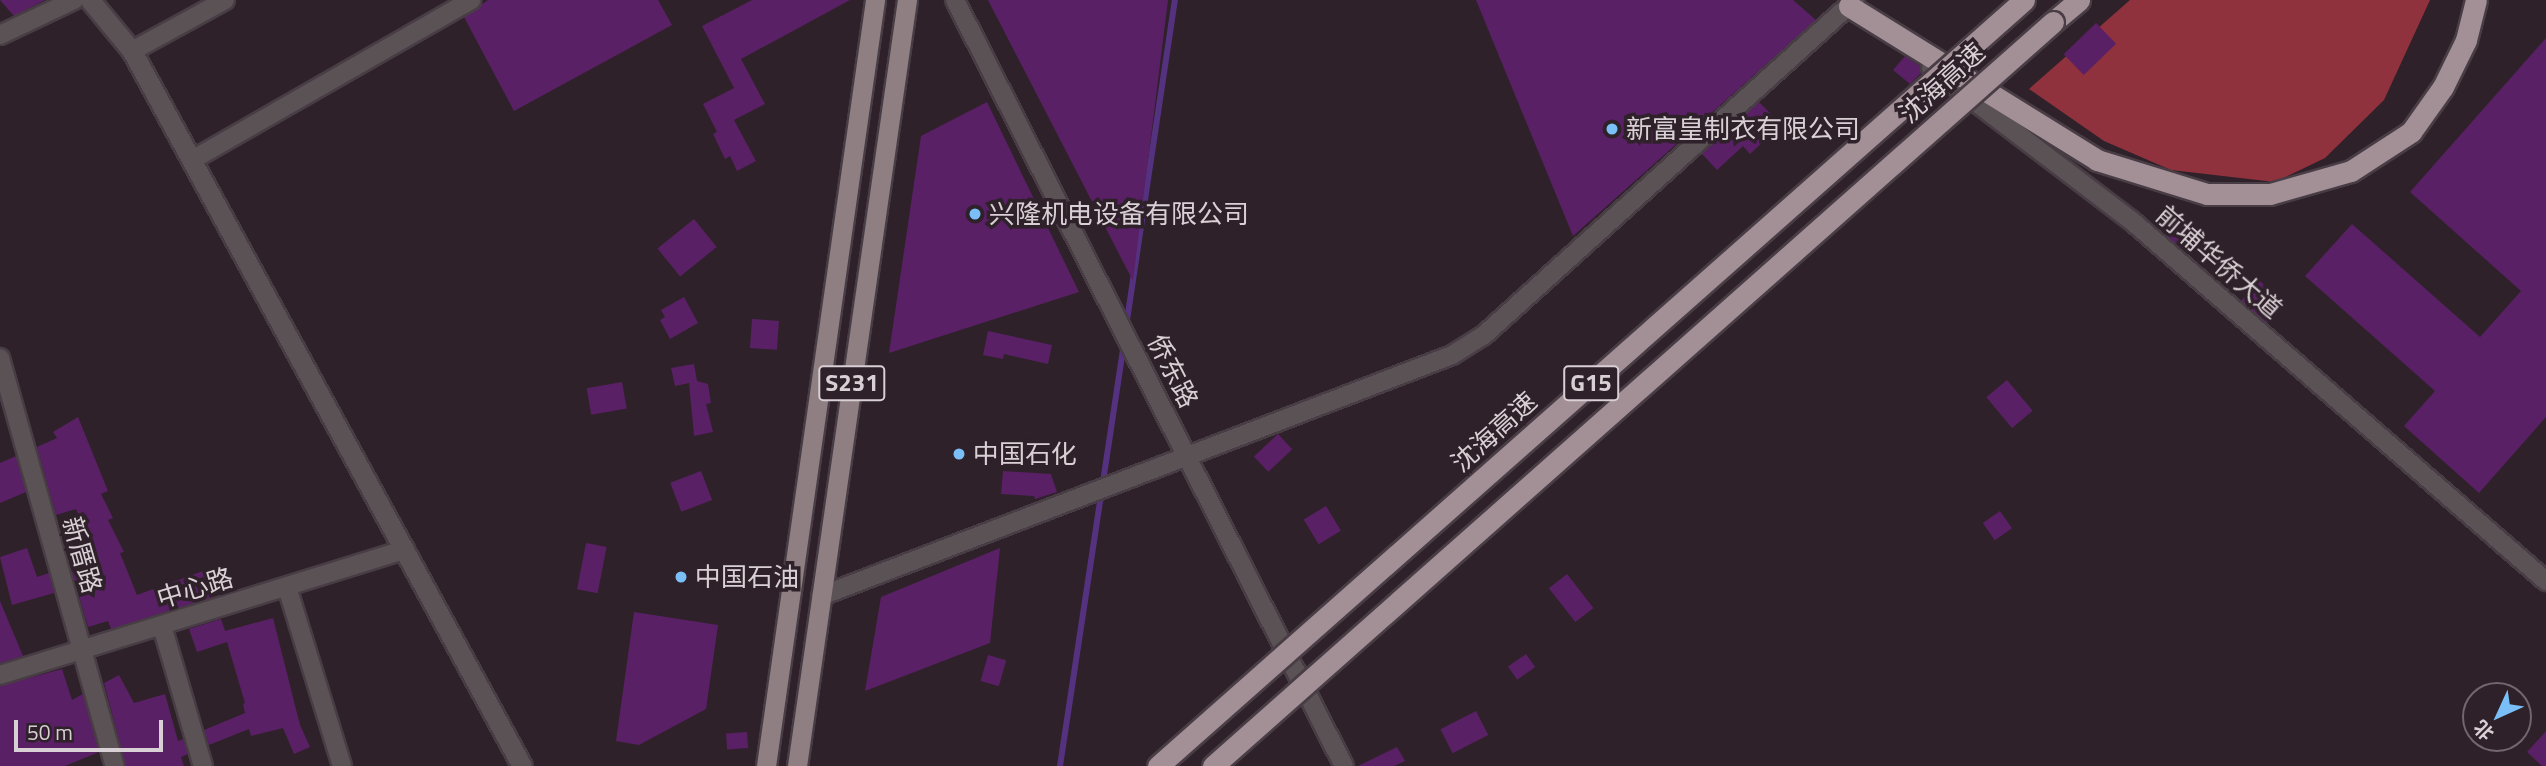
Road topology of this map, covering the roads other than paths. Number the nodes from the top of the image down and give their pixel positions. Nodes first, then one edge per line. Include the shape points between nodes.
1 (74, 0) edge
2 (90, 0) edge
3 (225, 0) edge
4 (471, 0) edge
5 (875, 0) edge
6 (907, 0) edge
7 (955, 0) edge
8 (2024, 0) edge
9 (2079, 0) edge
10 (2476, 0) edge
11 (1849, 2) edge
12 (0, 35) edge
13 (132, 51) junction
14 (192, 160) junction
15 (0, 358) edge
16 (1187, 456) junction
17 (405, 550) junction
18 (2546, 581) edge
19 (287, 587) junction
20 (821, 596) junction
21 (162, 626) junction
22 (82, 651) junction
23 (0, 675) edge
24 (115, 766) edge
25 (203, 766) edge
26 (342, 766) edge
27 (522, 766) edge
28 (766, 766) edge
29 (797, 766) edge
30 (1158, 766) edge
31 (1213, 766) edge
32 (1344, 766) edge

1 - 12 street
2 - 13 street
3 - 13 street
4 - 14 street
5 - 28 main road, S231
6 - 20 main road, S231
7 - 16 street, 侨东路
8 - 30 highway, 沈海高速 / G15, bridge
9 - 31 highway, 沈海高速 / G15, bridge
10 - 11 highway via 2466,40 2449,75 2411,132 2351,170 2270,194 2207,194 2097,160
11 - 16 street via 1482,336 1451,355
11 - 18 street, 前埔华侨大道 via 2132,221
13 - 14 street
14 - 17 street
15 - 22 street, 新厝路
16 - 20 street
16 - 32 street, 侨东路
17 - 19 street, 中心路
17 - 27 street
19 - 21 street, 中心路
19 - 26 street
20 - 29 main road, S231
21 - 22 street, 中心路
21 - 25 street
22 - 23 street, 中心路
22 - 24 street, 新厝路

